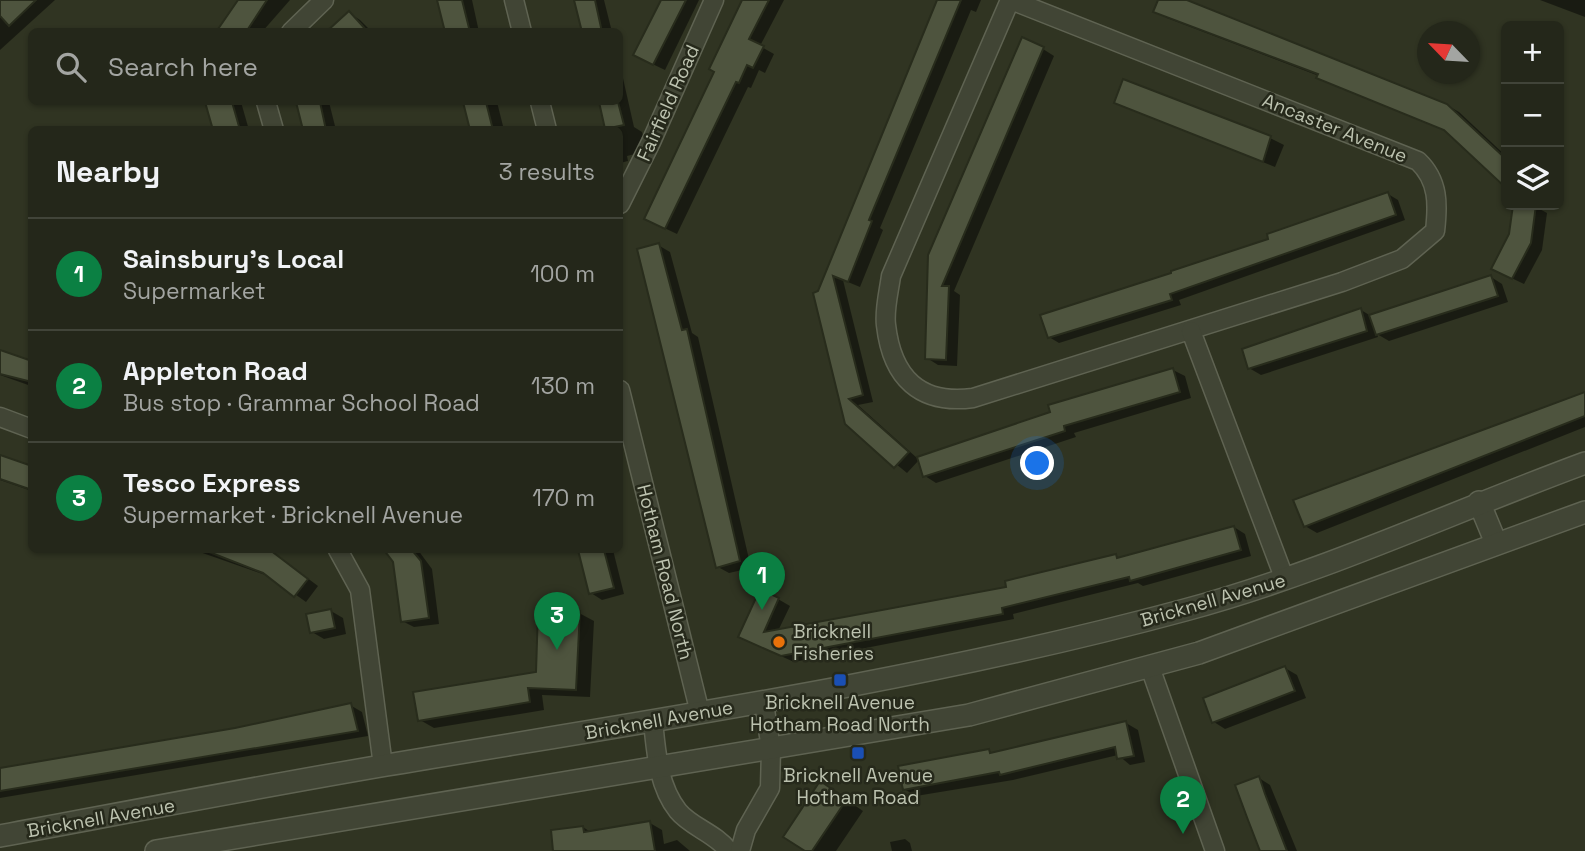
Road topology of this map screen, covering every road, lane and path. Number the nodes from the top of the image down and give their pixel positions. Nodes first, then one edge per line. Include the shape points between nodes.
1 (324, 0) edge
2 (514, 0) edge
3 (714, 0) edge
4 (1010, 0) edge
5 (295, 28) edge
6 (521, 28) edge
7 (267, 105) edge
8 (541, 105) edge
9 (273, 126) edge
10 (546, 126) edge
11 (623, 198) edge
12 (1191, 331) junction
13 (623, 402) edge
14 (0, 417) edge
15 (28, 428) edge
16 (1585, 463) edge
17 (1479, 502) junction
18 (1585, 512) edge
19 (1496, 543) junction
20 (340, 553) edge
21 (1285, 580) junction
22 (1150, 667) junction
23 (764, 703) junction
24 (700, 713) junction
25 (653, 721) junction
26 (771, 749) junction
27 (383, 766) junction
28 (658, 769) junction
29 (0, 836) edge
30 (156, 851) edge
31 (729, 851) edge
32 (740, 851) edge
33 (1215, 851) edge

1 - 5 street
2 - 6 street
3 - 11 street, Fairfield Road
4 - 12 street, Ancaster Avenue via 891,276 885,323 904,379 948,401 973,398
4 - 12 street, Ancaster Avenue via 1396,151 1427,169 1438,199 1435,231 1402,259
7 - 9 street
8 - 10 street
12 - 21 street
13 - 24 street, Hotham Road North
14 - 15 street
16 - 17 street, Bricknell Avenue
17 - 19 street
17 - 21 street, Bricknell Avenue
18 - 19 street
19 - 22 street via 1340,604
20 - 27 street via 360,590
21 - 23 street, Bricknell Avenue via 975,663
22 - 26 street via 969,715
22 - 33 street
23 - 24 street, Bricknell Avenue
23 - 26 street
24 - 25 street, Bricknell Avenue
25 - 27 street, Bricknell Avenue
25 - 28 street
26 - 28 street
26 - 32 street via 770,788 746,830
27 - 29 street, Bricknell Avenue
28 - 30 street
28 - 31 street via 678,811 720,839

